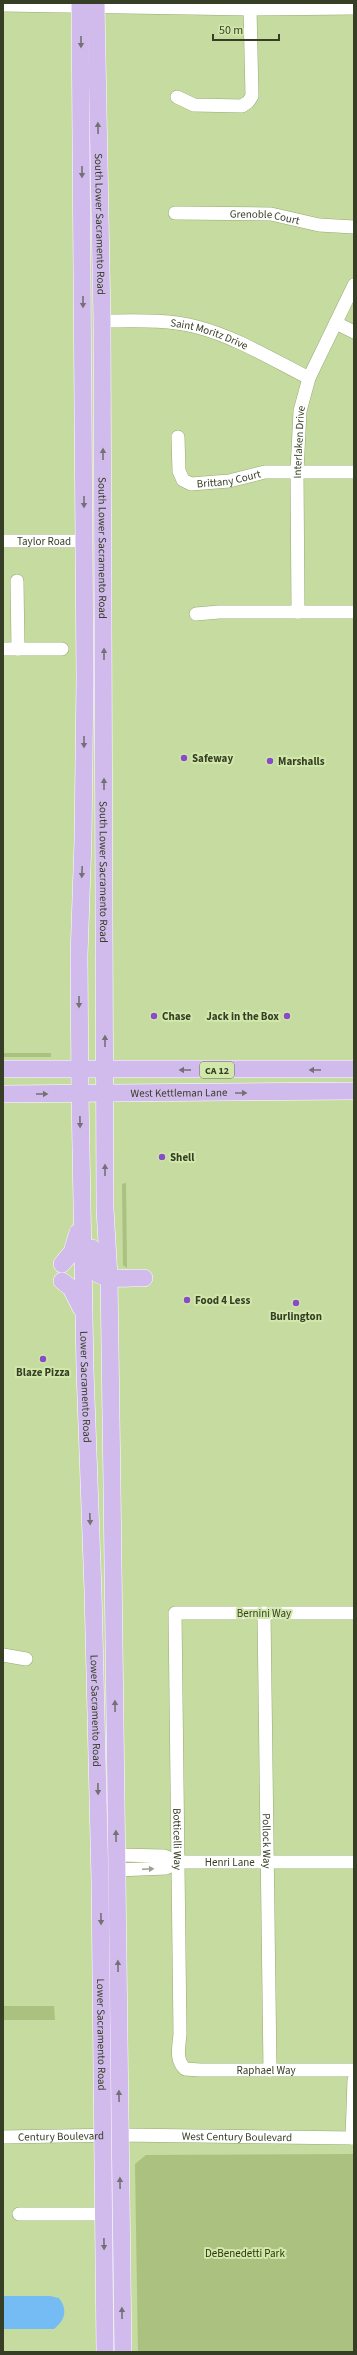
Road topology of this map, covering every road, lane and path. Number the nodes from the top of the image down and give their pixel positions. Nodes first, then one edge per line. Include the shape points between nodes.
1 (88, 4) edge
2 (3, 5) edge
3 (354, 8) edge
4 (250, 9) junction
5 (177, 97) dead end
6 (175, 213) dead end
7 (354, 227) edge
8 (354, 285) edge
9 (102, 321) junction
10 (336, 324) junction
11 (354, 332) edge
12 (309, 378) junction
13 (178, 437) dead end
14 (297, 471) junction
15 (354, 472) edge
16 (3, 541) edge
17 (85, 541) junction
18 (17, 581) dead end
19 (104, 588) junction
20 (298, 612) junction
21 (354, 612) edge
22 (196, 614) dead end
23 (3, 649) edge
24 (18, 649) junction
25 (62, 649) dead end
26 (80, 1069) junction
27 (354, 1069) edge
28 (3, 1070) edge
29 (104, 1070) junction
30 (354, 1091) edge
31 (3, 1094) edge
32 (80, 1094) junction
33 (104, 1094) junction
34 (82, 1208) junction
35 (62, 1264) dead end
36 (109, 1277) junction
37 (144, 1278) dead end
38 (62, 1281) dead end
39 (84, 1322) junction
40 (175, 1613) joint
41 (264, 1613) junction
42 (354, 1613) edge
43 (3, 1655) edge
44 (26, 1659) dead end
45 (178, 1862) junction
46 (268, 1862) junction
47 (354, 1862) edge
48 (117, 1863) junction
49 (180, 2065) joint
50 (270, 2070) junction
51 (354, 2070) edge
52 (354, 2080) edge
53 (102, 2135) junction
54 (120, 2135) junction
55 (3, 2137) edge
56 (353, 2138) edge
57 (19, 2214) dead end
58 (104, 2214) junction
59 (105, 2352) edge
60 (123, 2352) edge

1 - 2 street
1 - 4 street
9 -> 1 main road, South Lower Sacramento Road
1 -> 17 main road, South Lower Sacramento Road
3 - 4 street
4 - 5 street via 252,96 248,102 242,106 202,106 187,103
6 - 7 street, Grenoble Court via 271,214 323,226
8 - 10 street, Interlaken Drive
9 - 12 street, Saint Moritz Drive via 167,322 198,327 227,337
19 -> 9 main road, South Lower Sacramento Road
10 - 11 street
10 - 12 street, Interlaken Drive
12 - 14 street, Interlaken Drive via 300,411
13 - 14 street, Brittany Court via 179,471 183,480 191,484 229,482 260,473
14 - 15 street, Brittany Court
14 - 20 street, Interlaken Drive
16 - 17 street, Taylor Road
17 - 19 main road via 95,548 96,575
17 -> 26 main road, South Lower Sacramento Road via 84,807 79,956
18 - 24 street
29 -> 19 main road, South Lower Sacramento Road
20 - 21 street
20 - 22 street
23 - 24 street
24 - 25 street
26 - 28 main road, West Kettleman Lane / CA 12
26 - 29 main road, West Kettleman Lane / CA 12
26 - 32 main road, Lower Sacramento Road
27 -> 29 main road, West Kettleman Lane / CA 12
29 - 33 main road, South Lower Sacramento Road
33 -> 30 main road, West Kettleman Lane / CA 12
31 -> 32 main road, West Kettleman Lane / CA 12
32 - 33 main road, West Kettleman Lane / CA 12
32 -> 34 main road, Lower Sacramento Road
36 -> 33 main road, Lower Sacramento Road via 105,1209
34 - 35 main road via 77,1238 72,1252
34 - 36 main road via 89,1224 93,1268 98,1275
34 - 39 main road, Lower Sacramento Road
36 - 37 main road
48 -> 36 main road, Lower Sacramento Road
38 - 39 main road via 76,1295
39 -> 53 main road, Lower Sacramento Road via 76,1388 97,1732
40 - 41 street, Bernini Way
40 - 45 street, Botticelli Way
41 - 42 street, Bernini Way
41 - 46 street, Pollock Way
43 - 44 street
45 - 46 street, Henri Lane
45 - 48 street, Henri Lane via 166,1868
45 - 49 street, Botticelli Way
46 - 47 street, Henri Lane
46 - 50 street, Pollock Way
54 -> 48 main road, Lower Sacramento Road
49 - 50 street, Raphael Way via 185,2069 200,2070
50 - 51 street, Raphael Way
52 - 56 street
53 - 54 street, Century Boulevard
53 - 55 street, Century Boulevard
53 - 58 main road, Lower Sacramento Road
54 - 56 street, West Century Boulevard
60 -> 54 main road, Lower Sacramento Road
57 - 58 street
58 -> 59 main road, Lower Sacramento Road

